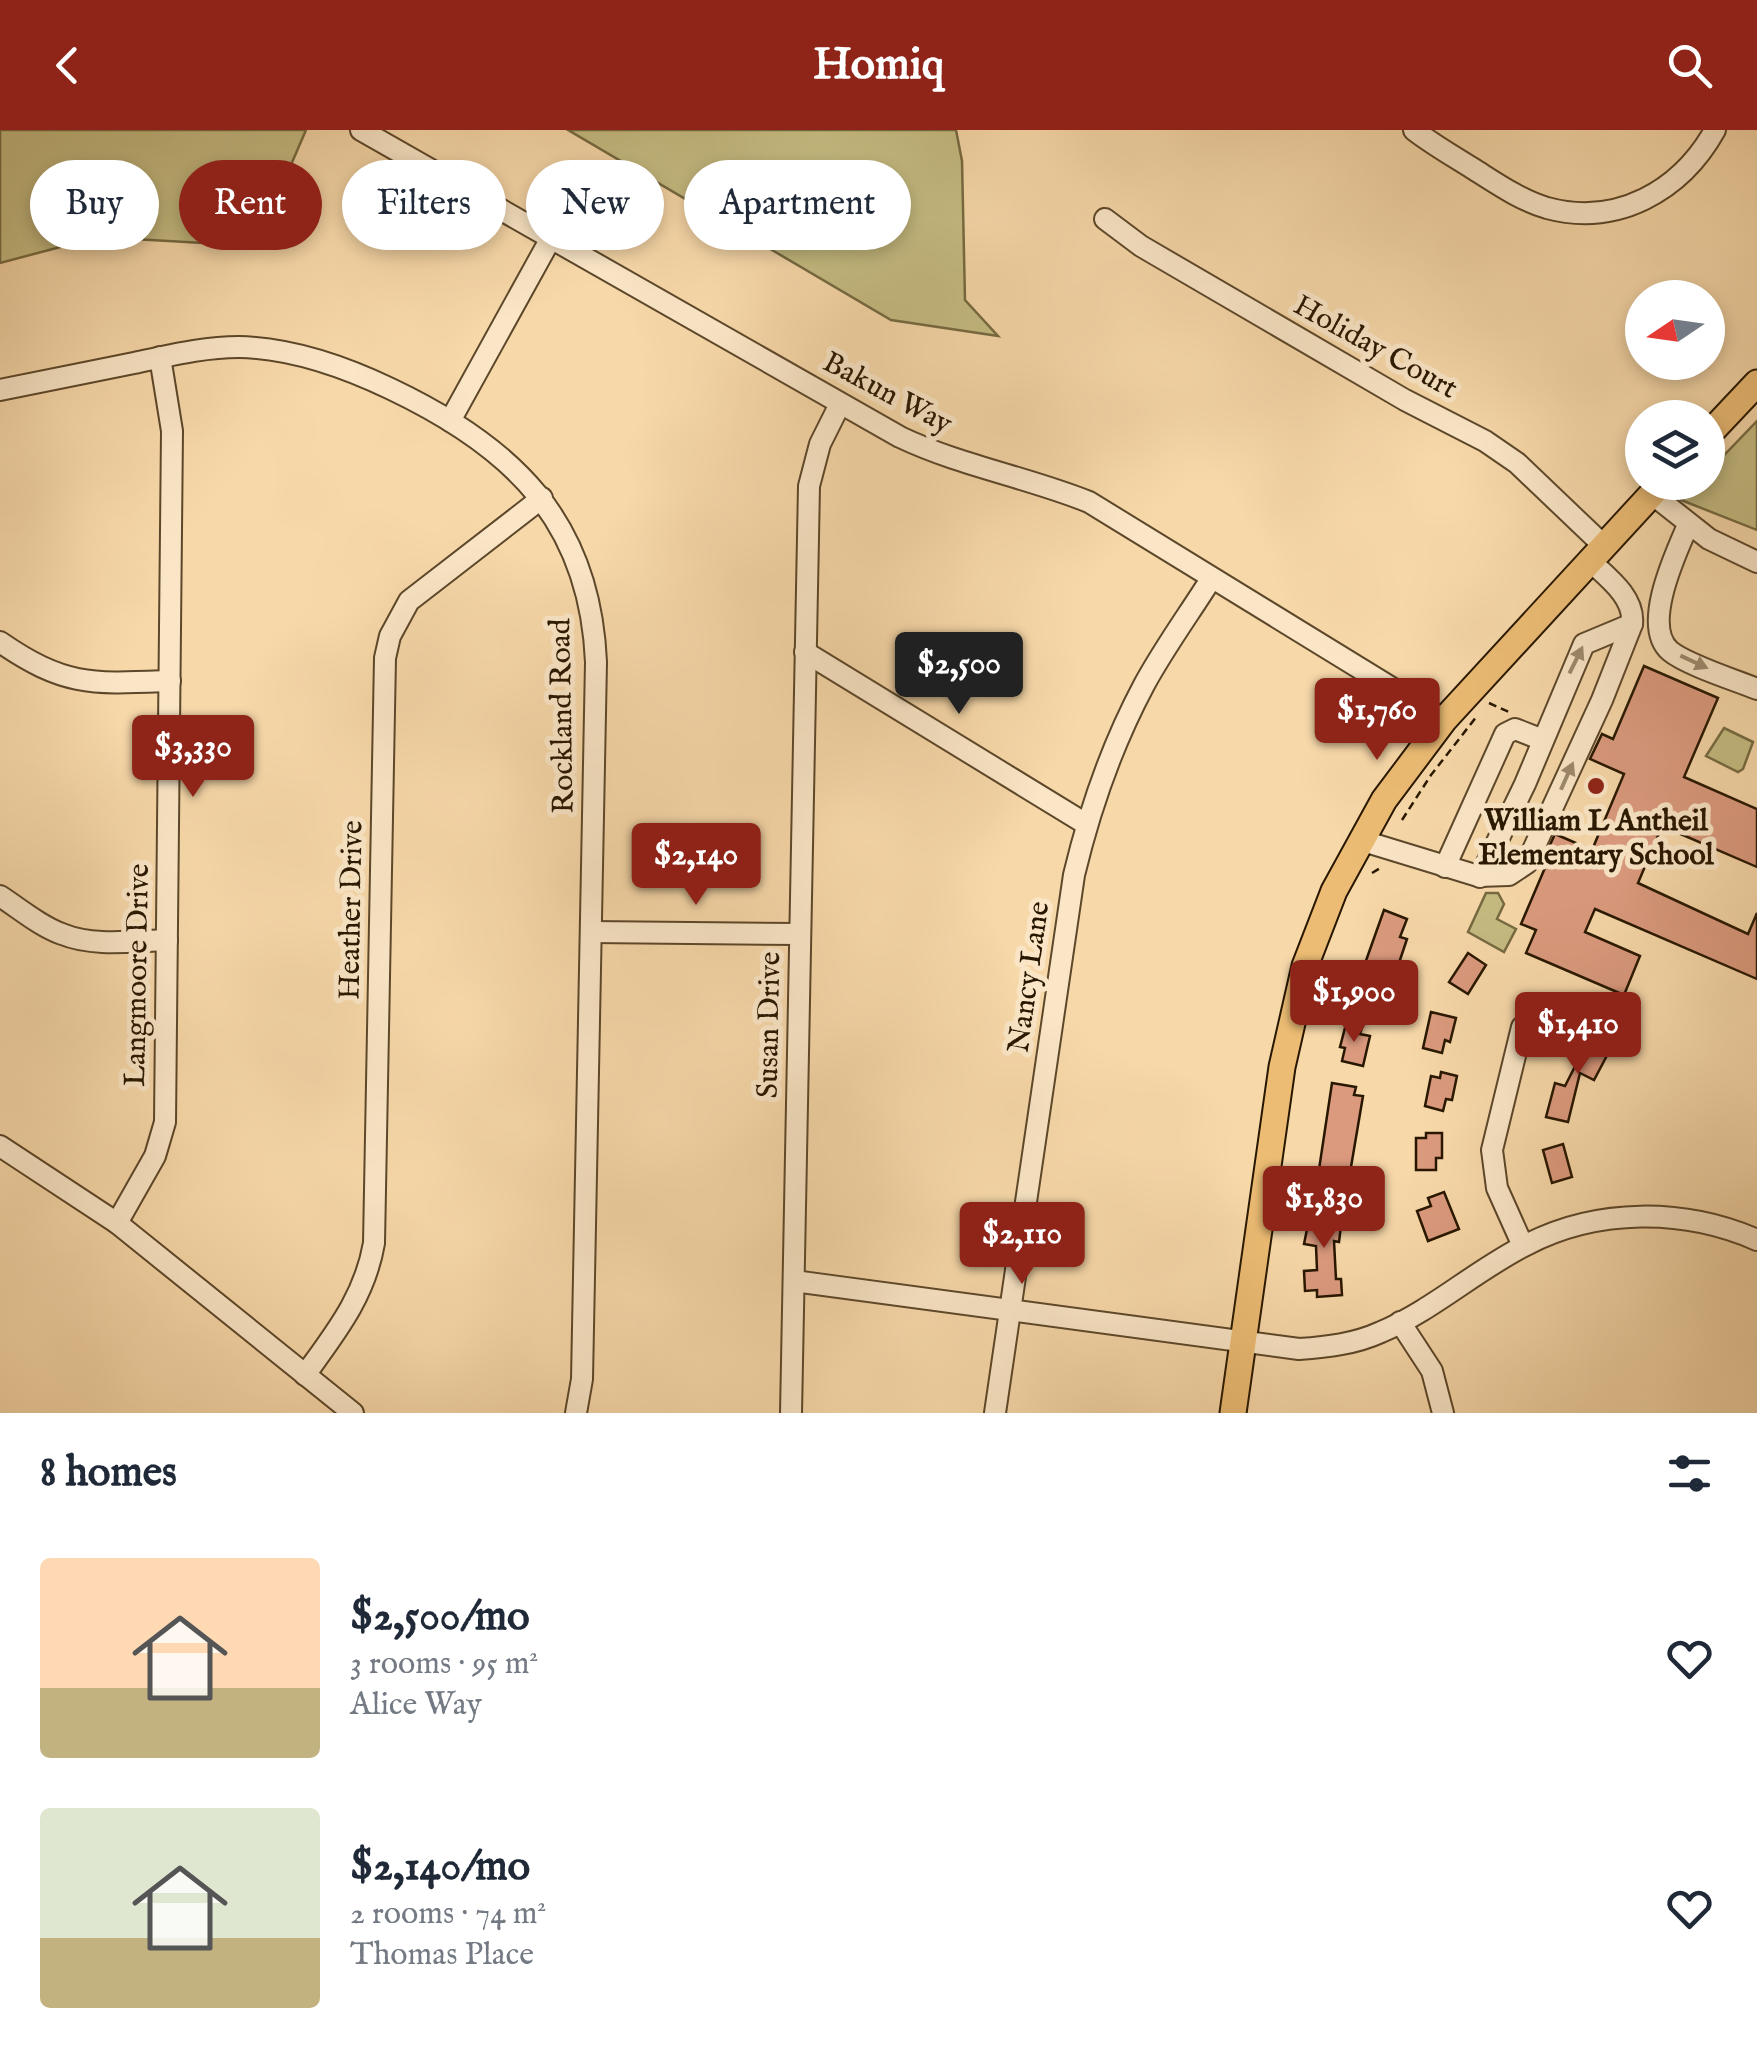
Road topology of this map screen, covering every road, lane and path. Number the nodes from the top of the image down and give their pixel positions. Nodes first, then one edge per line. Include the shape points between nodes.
1 (361, 130) edge
2 (1414, 130) edge
3 (1715, 130) edge
4 (1105, 219) dead end
5 (526, 224) edge
6 (544, 250) edge
7 (572, 250) edge
8 (160, 358) junction
9 (1757, 383) edge
10 (0, 390) edge
11 (840, 404) junction
12 (1725, 417) edge
13 (450, 421) junction
14 (542, 498) junction
15 (1654, 500) edge
16 (1665, 500) edge
17 (1688, 525) junction
18 (1596, 552) junction
19 (1757, 562) edge
20 (1212, 579) junction
21 (1632, 624) junction
22 (0, 642) edge
23 (805, 652) junction
24 (170, 681) junction
25 (1757, 690) edge
26 (1494, 694) dead end
27 (1488, 702) dead end
28 (1477, 716) dead end
29 (1444, 720) junction
30 (1542, 740) junction
31 (1402, 820) dead end
32 (1086, 824) junction
33 (1360, 840) junction
34 (1445, 867) junction
35 (1480, 876) junction
36 (0, 896) edge
37 (591, 932) junction
38 (800, 934) junction
39 (166, 940) junction
40 (1522, 1027) dead end
41 (0, 1146) edge
42 (117, 1223) junction
43 (1757, 1240) edge
44 (1523, 1246) junction
45 (794, 1281) junction
46 (1010, 1311) junction
47 (1400, 1322) junction
48 (1243, 1344) junction
49 (305, 1375) junction
50 (353, 1413) edge
51 (576, 1413) edge
52 (791, 1413) edge
53 (994, 1413) edge
54 (1233, 1413) edge
55 (1444, 1413) edge

1 - 5 street, Bakun Way
2 - 3 street via 1522,199 1590,213 1657,194 1692,165
4 - 18 street, Holiday Court via 1141,246 1485,441 1516,463
6 - 13 street
7 - 11 street, Bakun Way
8 - 10 street, Rockland Road
8 - 13 street, Rockland Road via 236,347 300,354 373,381
8 - 24 street, Langmoore Drive via 172,432
9 - 12 main road
11 - 20 street, Bakun Way via 930,452 1090,502
11 - 23 street, Susan Drive via 808,486
13 - 14 street, Rockland Road via 504,457
14 - 37 street, Rockland Road via 572,549 595,634
14 - 49 street, Heather Drive via 420,590 390,636 374,1242 362,1291
15 - 18 main road
16 - 17 street
17 - 19 street
17 -> 25 street via 1661,599 1660,633 1669,650
18 - 21 street, Holiday Court via 1634,613
18 - 29 main road
20 - 29 street, Bakun Way
20 - 32 street, Nancy Lane via 1146,681
30 -> 21 street via 1584,644
35 -> 21 street via 1509,875 1533,854
22 - 24 street via 34,666 77,681
23 - 32 street
23 - 38 street, Susan Drive
24 - 39 street, Langmoore Drive
26 - 27 path
28 - 31 path
29 - 33 main road
30 - 34 street via 1515,729 1505,734
30 - 35 street
32 - 46 street, Nancy Lane
33 - 34 street
33 - 48 main road via 1320,922 1293,1010
34 - 35 street
36 - 39 street via 76,939
37 - 38 street
37 - 51 street, Rockland Road
38 - 45 street, Susan Drive
39 - 42 street, Langmoore Drive via 162,1138
40 - 44 street via 1492,1150 1497,1188
41 - 42 street
42 - 49 street
43 - 44 street via 1711,1224 1650,1216 1590,1222
44 - 47 street
45 - 46 street
45 - 52 street, Susan Drive
46 - 48 street
46 - 53 street, Nancy Lane
47 - 48 street via 1331,1347
47 - 55 street via 1432,1372
48 - 54 main road
49 - 50 street

